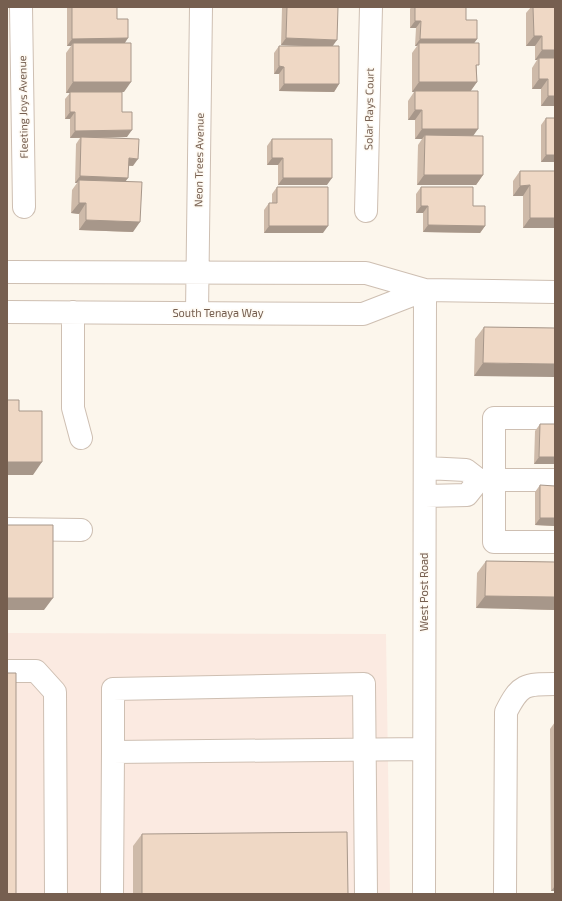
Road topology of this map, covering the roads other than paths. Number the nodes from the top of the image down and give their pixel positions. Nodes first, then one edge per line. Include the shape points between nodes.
1 (21, 7) edge
2 (201, 7) edge
3 (371, 7) edge
4 (24, 206) dead end
5 (366, 211) dead end
6 (198, 271) junction
7 (7, 272) edge
8 (425, 290) junction
9 (555, 292) edge
10 (7, 312) edge
11 (74, 312) junction
12 (197, 312) junction
13 (555, 418) edge
14 (81, 438) dead end
15 (426, 468) junction
16 (486, 480) junction
17 (555, 480) edge
18 (425, 496) junction
19 (7, 530) edge
20 (81, 530) dead end
21 (555, 542) edge
22 (7, 671) edge
23 (555, 684) edge
24 (364, 749) junction
25 (423, 749) junction
26 (113, 752) junction
27 (56, 894) edge
28 (112, 894) edge
29 (366, 894) edge
30 (424, 894) edge
31 (506, 894) edge

1 - 4 street, Fleeting Joys Avenue
2 - 6 street, Neon Trees Avenue
3 - 5 street, Solar Rays Court
6 - 7 street, South Tenaya Way
6 - 8 street, South Tenaya Way via 366,272
6 - 12 street, Neon Trees Avenue
8 - 9 street, South Tenaya Way
8 - 12 street, South Tenaya Way via 363,314
8 - 15 street, West Post Road
10 - 11 street, South Tenaya Way
11 - 12 street, South Tenaya Way
11 - 14 street via 73,408
13 - 16 street via 494,418
15 - 16 street via 466,470
15 - 18 street, West Post Road
16 - 17 street
16 - 18 street via 467,495
16 - 21 street via 494,542
18 - 25 street, West Post Road
19 - 20 street
22 - 27 street via 36,671 55,692
23 - 31 street via 530,684 515,693 506,712
24 - 25 street
24 - 26 street
24 - 26 street via 364,684 113,689
24 - 29 street
25 - 30 street, West Post Road
26 - 28 street

